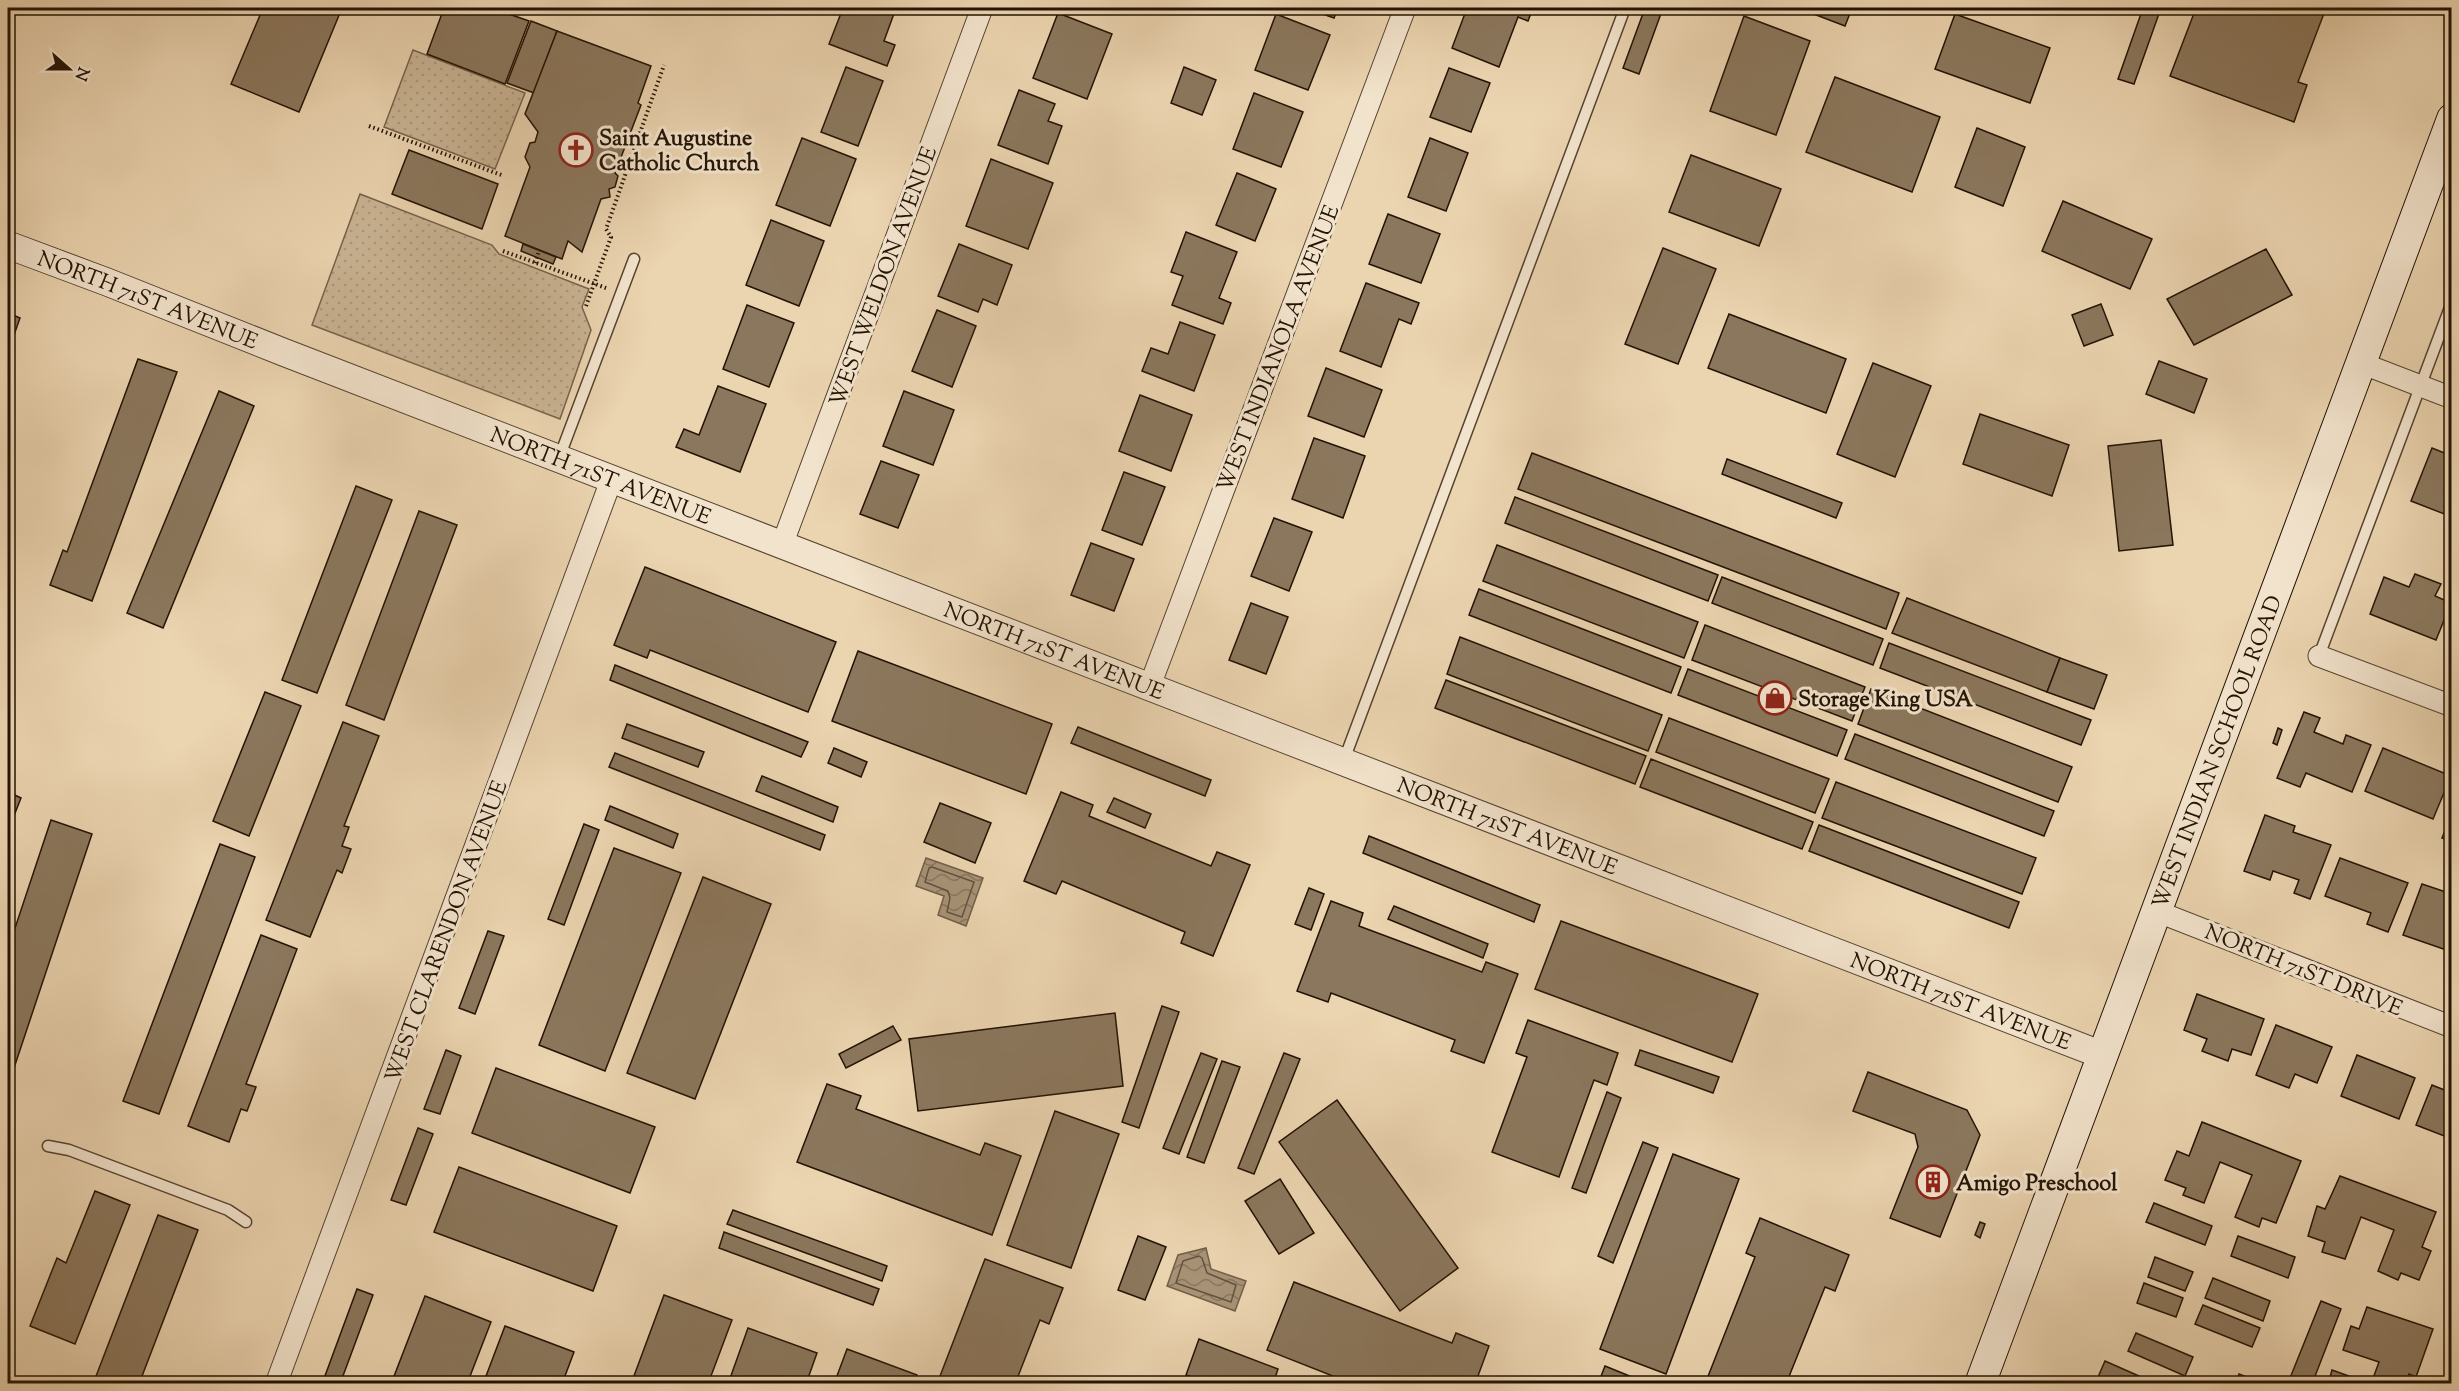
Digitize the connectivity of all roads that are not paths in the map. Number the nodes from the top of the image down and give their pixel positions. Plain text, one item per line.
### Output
1 (982, 8) edge
2 (1405, 8) edge
3 (1625, 8) edge
4 (2451, 119) edge
5 (8, 245) edge
6 (633, 259) dead end
7 (2451, 302) edge
8 (2361, 363) junction
9 (2420, 386) junction
10 (2451, 398) edge
11 (559, 458) junction
12 (612, 478) junction
13 (782, 545) junction
14 (2319, 656) joint
15 (1149, 688) junction
16 (2451, 706) edge
17 (1344, 761) junction
18 (2156, 911) junction
19 (2451, 1027) edge
20 (2102, 1055) junction
21 (48, 1146) dead end
22 (246, 1222) dead end
23 (276, 1383) edge
24 (1980, 1383) edge

1 - 13 street, WEST WELDON AVENUE
2 - 15 street, WEST INDIANOLA AVENUE
3 - 17 lane
4 - 8 main road, WEST INDIAN SCHOOL ROAD
5 - 11 street, NORTH 71ST AVENUE
6 - 11 lane
7 - 9 lane
8 - 9 street
8 - 18 main road, WEST INDIAN SCHOOL ROAD
9 - 10 street
9 - 14 lane
11 - 12 street, NORTH 71ST AVENUE
12 - 13 street, NORTH 71ST AVENUE
12 - 23 street, WEST CLARENDON AVENUE
13 - 15 street, NORTH 71ST AVENUE
14 - 16 street
15 - 17 street, NORTH 71ST AVENUE
17 - 20 street, NORTH 71ST AVENUE
18 - 19 street, NORTH 71ST DRIVE
18 - 20 main road, WEST INDIAN SCHOOL ROAD
20 - 24 main road, WEST INDIAN SCHOOL ROAD
21 - 22 lane

